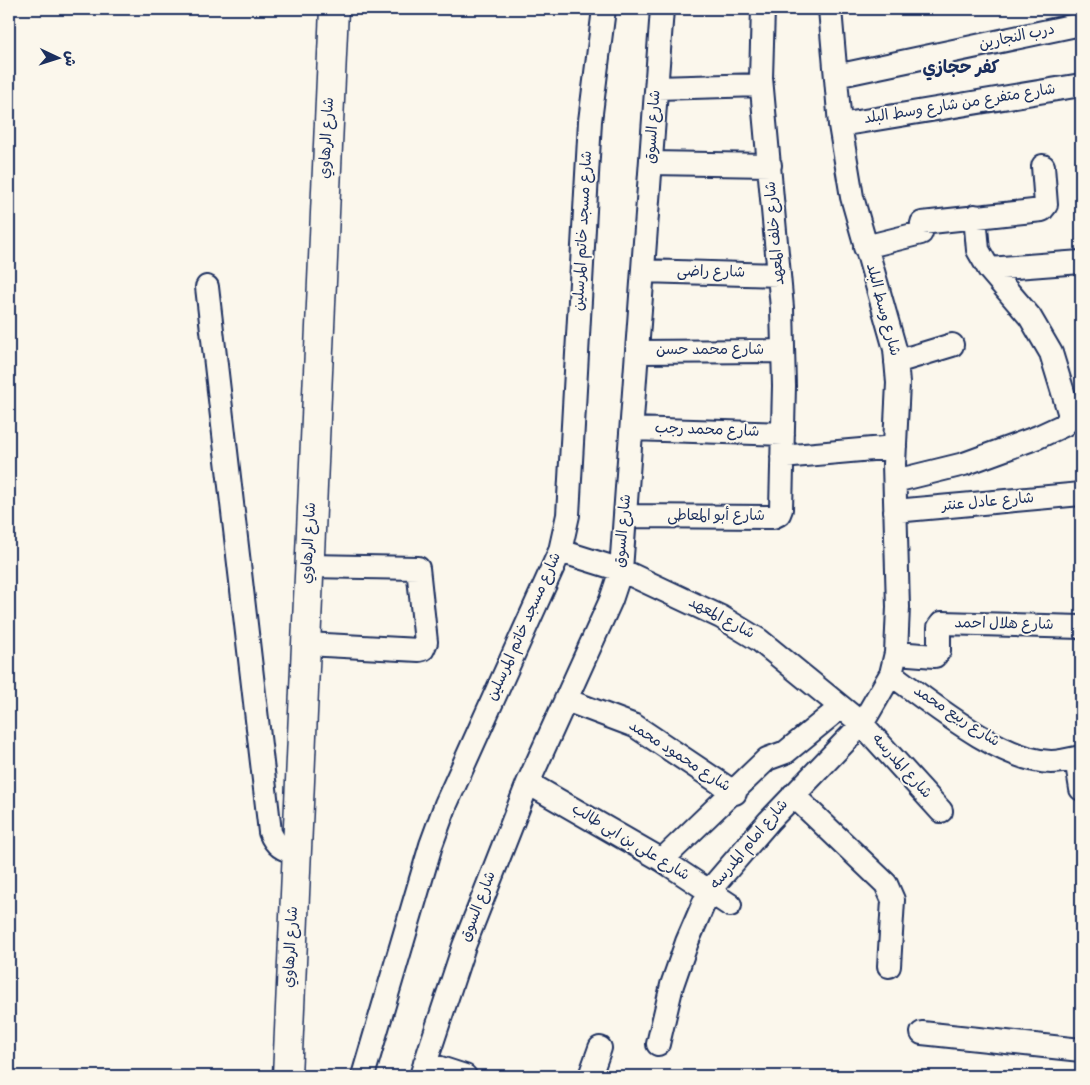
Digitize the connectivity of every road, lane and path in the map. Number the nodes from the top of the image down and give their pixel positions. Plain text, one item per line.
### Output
1 (334, 9) edge
2 (604, 9) edge
3 (662, 9) edge
4 (762, 9) edge
5 (830, 9) edge
6 (1081, 24) edge
7 (836, 76) junction
8 (761, 85) junction
9 (1081, 85) edge
10 (657, 88) junction
11 (840, 125) junction
12 (651, 163) junction
13 (770, 165) junction
14 (1043, 166) dead end
15 (975, 216) junction
16 (865, 247) junction
17 (1081, 262) edge
18 (989, 269) junction
19 (643, 271) junction
20 (779, 275) junction
21 (207, 287) dead end
22 (952, 345) dead end
23 (783, 351) junction
24 (637, 352) junction
25 (896, 362) junction
26 (632, 429) junction
27 (782, 434) junction
28 (895, 447) junction
29 (782, 457) junction
30 (895, 481) junction
31 (1081, 494) edge
32 (895, 511) junction
33 (625, 516) junction
34 (560, 551) junction
35 (309, 566) junction
36 (621, 570) junction
37 (1081, 627) edge
38 (306, 644) junction
39 (893, 664) junction
40 (566, 700) junction
41 (841, 707) junction
42 (862, 724) junction
43 (1079, 758) edge
44 (528, 783) junction
45 (1081, 789) edge
46 (735, 793) junction
47 (793, 795) junction
48 (941, 811) dead end
49 (296, 852) junction
50 (662, 860) junction
51 (709, 891) junction
52 (730, 906) dead end
53 (889, 966) dead end
54 (922, 1033) dead end
55 (658, 1044) dead end
56 (600, 1048) dead end
57 (1081, 1050) edge
58 (423, 1069) edge
59 (286, 1076) edge
60 (363, 1076) edge
61 (465, 1076) edge
62 (590, 1076) edge

1 - 35 street, شارع الرهاوي
2 - 34 street, شارع مسجد خاتم المرسلين
3 - 10 street, شارع السوق
4 - 8 street, شارع خلف المعهد
5 - 7 street, شارع وسط البلد
6 - 7 street, درب النجارين
7 - 11 street, شارع وسط البلد
8 - 10 street
8 - 13 street, شارع خلف المعهد
9 - 11 street, شارع متفرع من شارع وسط البلد
10 - 12 street, شارع السوق
11 - 16 street, شارع وسط البلد
12 - 13 street
12 - 19 street, شارع السوق
13 - 20 street, شارع خلف المعهد
14 - 15 street
15 - 16 street
15 - 18 street
16 - 25 street, شارع وسط البلد
17 - 18 street
18 - 30 street
19 - 20 street, شارع راضى
19 - 24 street, شارع السوق
20 - 23 street, شارع خلف المعهد
21 - 49 street
22 - 25 street
23 - 24 street, شارع محمد حسن
23 - 27 street, شارع خلف المعهد
24 - 26 street, شارع السوق
25 - 28 street, شارع وسط البلد
26 - 27 street, شارع محمد رجب
26 - 33 street, شارع السوق
27 - 29 street, شارع خلف المعهد
28 - 29 street
28 - 30 street, شارع وسط البلد
29 - 33 street, شارع أبو المعاطى
30 - 32 street, شارع وسط البلد
31 - 32 street, شارع عادل عنتر
32 - 39 street, شارع وسط البلد
33 - 36 street, شارع السوق
34 - 36 street, شارع المعهد
34 - 60 street, شارع مسجد خاتم المرسلين
35 - 38 street, شارع الرهاوي
35 - 38 street
36 - 40 street, شارع السوق
36 - 41 street, شارع المعهد
37 - 39 street, شارع هلال احمد
38 - 49 street, شارع الرهاوي
39 - 42 street, شارع امام المدرسه
39 - 43 street, شارع ربيع محمد
40 - 44 street, شارع السوق
40 - 46 street, شارع محمود محمد
41 - 42 street, شارع المعهد
41 - 46 street
42 - 47 street, شارع امام المدرسه
42 - 48 street, شارع المدرسه
43 - 45 street
44 - 50 street, شارع على بن ابى طالب
44 - 58 street, شارع السوق
46 - 50 street
47 - 51 street, شارع امام المدرسه
47 - 53 street
49 - 59 street, شارع الرهاوي
50 - 51 street, شارع على بن ابى طالب
51 - 52 street, شارع على بن ابى طالب
51 - 55 street, شارع امام المدرسه
54 - 57 street
56 - 62 street
58 - 61 street

